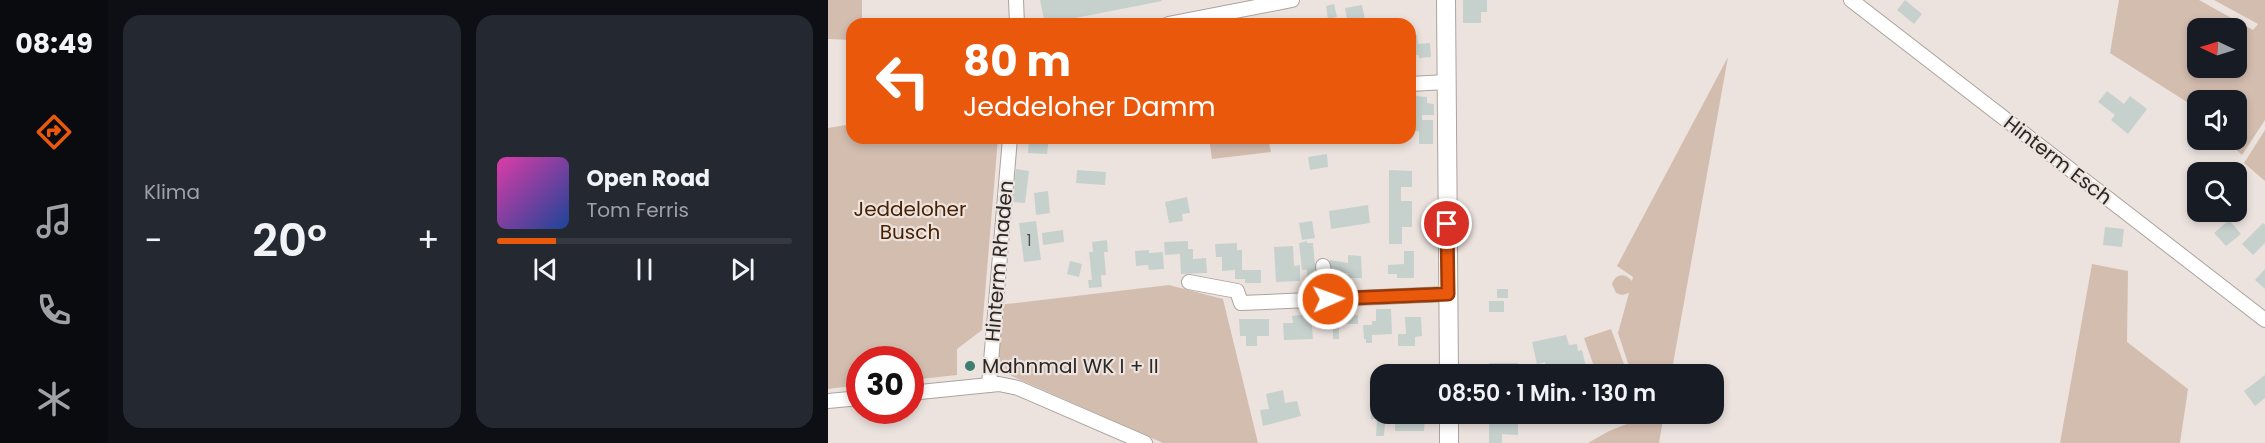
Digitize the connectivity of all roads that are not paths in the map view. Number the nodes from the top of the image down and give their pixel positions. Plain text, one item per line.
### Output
1 (1016, 0) edge
2 (1292, 0) edge
3 (1446, 0) edge
4 (1851, 0) edge
5 (1239, 5) edge
6 (1017, 18) edge
7 (1190, 18) edge
8 (1447, 82) junction
9 (1416, 84) edge
10 (1009, 144) edge
11 (1323, 266) dead end
12 (1189, 282) dead end
13 (1448, 294) junction
14 (1328, 299) junction
15 (2265, 320) edge
16 (1449, 364) edge
17 (989, 385) junction
18 (924, 392) edge
19 (846, 399) edge
20 (828, 401) edge
21 (1449, 424) edge
22 (1145, 443) edge
23 (1449, 443) edge

1 - 6 street
2 - 5 street
3 - 8 main road
4 - 15 street, Hinterm Esch
5 - 7 street
8 - 9 street
8 - 13 main road
10 - 17 street, Hinterm Rhaden
11 - 14 street
12 - 14 street
13 - 14 street
13 - 16 main road
17 - 18 street
17 - 22 street
19 - 20 street
21 - 23 main road

